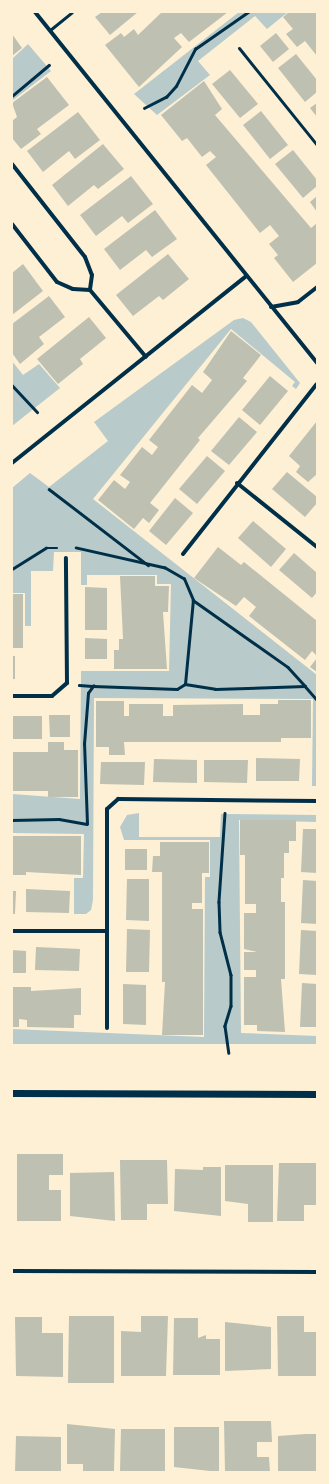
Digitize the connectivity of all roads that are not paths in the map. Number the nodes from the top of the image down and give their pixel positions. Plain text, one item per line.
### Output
1 (35, 12) edge
2 (72, 12) edge
3 (50, 30) junction
4 (238, 48) dead end
5 (317, 145) edge
6 (12, 164) edge
7 (12, 224) edge
8 (246, 276) junction
9 (317, 287) edge
10 (90, 290) junction
11 (271, 307) junction
12 (146, 357) junction
13 (317, 363) edge
14 (317, 384) edge
15 (12, 463) edge
16 (237, 483) junction
17 (317, 547) edge
18 (183, 554) dead end
19 (66, 558) dead end
20 (12, 696) edge
21 (317, 801) edge
22 (12, 931) edge
23 (106, 931) junction
24 (107, 1028) dead end
25 (12, 1093) edge
26 (317, 1094) edge
27 (12, 1271) edge
28 (317, 1272) edge

1 - 3 street
2 - 3 lane
3 - 8 street
4 - 5 lane
6 - 10 street
7 - 10 street
8 - 11 street
8 - 12 street
9 - 11 street
10 - 12 street
11 - 13 street
12 - 15 street
14 - 16 street
16 - 17 street
16 - 18 street
19 - 20 street
21 - 23 street
22 - 23 street
23 - 24 street
25 - 26 street
27 - 28 street

